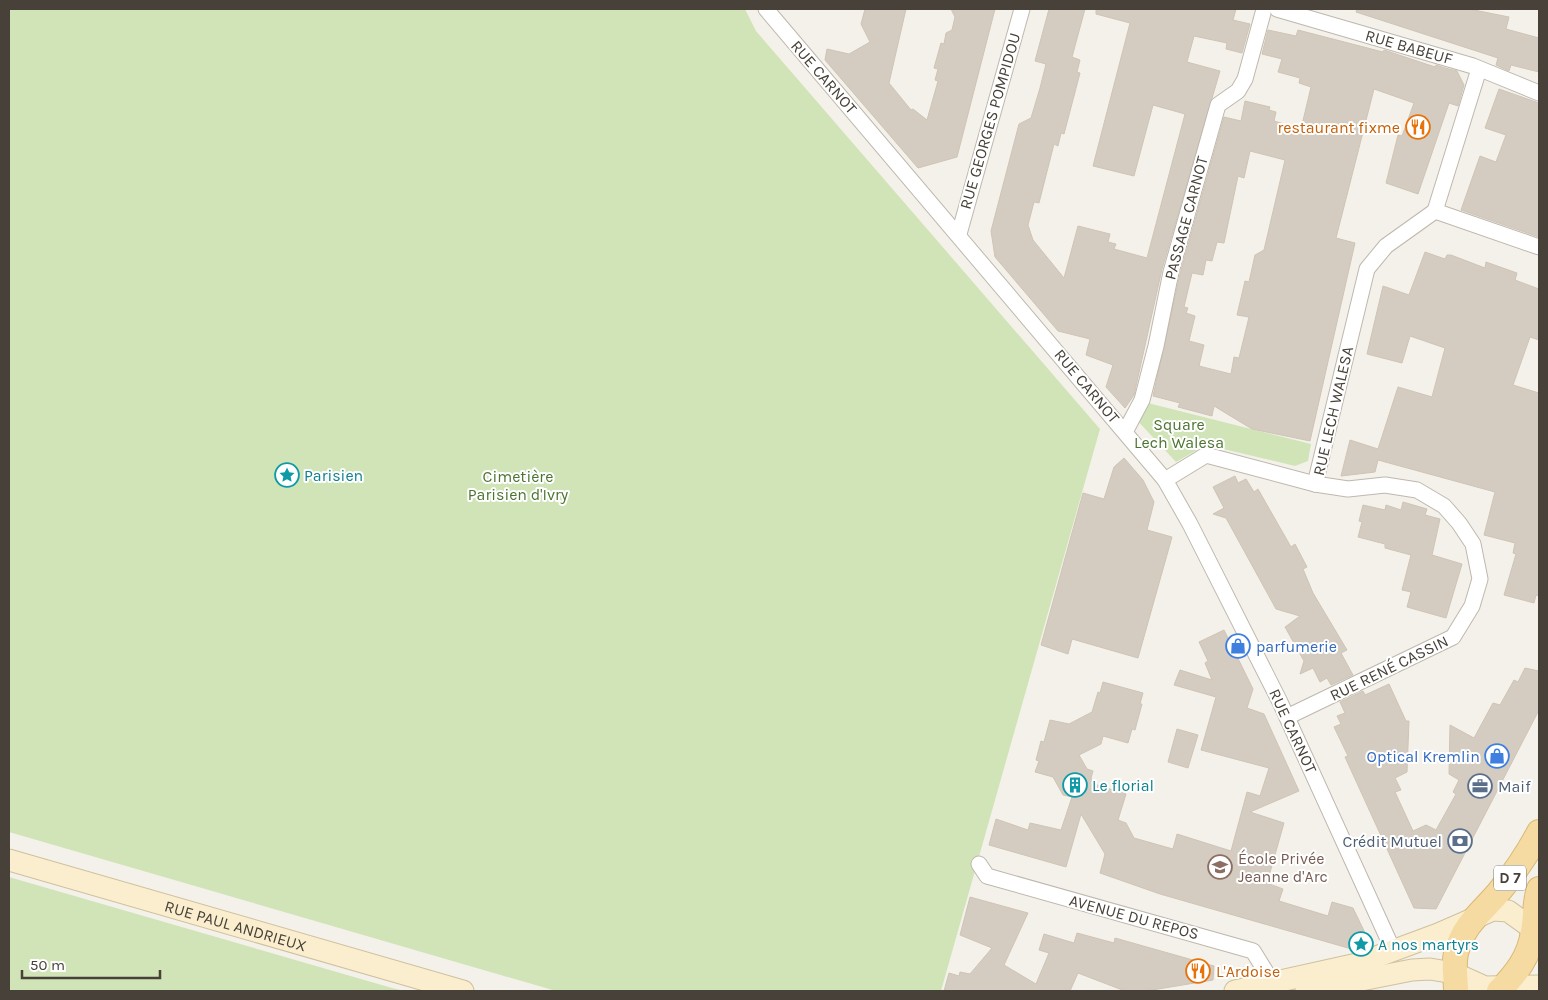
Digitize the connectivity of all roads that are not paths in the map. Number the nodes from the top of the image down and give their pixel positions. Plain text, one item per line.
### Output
1 (766, 9) edge
2 (1022, 9) edge
3 (1270, 11) edge
4 (1478, 69) junction
5 (1539, 93) edge
6 (1435, 211) junction
7 (959, 234) junction
8 (1539, 247) edge
9 (1125, 432) junction
10 (1165, 480) junction
11 (1316, 484) junction
12 (1287, 717) junction
13 (1539, 832) edge
14 (9, 860) edge
15 (978, 864) dead end
16 (1539, 889) edge
17 (1472, 918) junction
18 (1537, 931) edge
19 (1393, 950) junction
20 (1455, 982) edge
21 (1539, 986) edge
22 (1267, 988) edge
23 (1501, 989) edge
24 (463, 991) edge
25 (1235, 991) edge
26 (1306, 991) edge

1 - 7 street, RUE CARNOT
2 - 7 street, RUE GEORGES POMPIDOU
3 - 4 street, RUE BABEUF
3 - 9 street, PASSAGE CARNOT
4 - 5 street, RUE BABEUF
4 - 6 street
6 - 8 street
6 - 11 street, RUE LECH WALESA
7 - 9 street, RUE CARNOT
9 - 10 street, RUE CARNOT
10 - 11 street, RUE LECH WALESA
10 - 12 street, RUE CARNOT
11 - 12 street, RUE RENÉ CASSIN
12 - 19 street, RUE CARNOT
13 - 17 main road, D 7
14 - 24 main road, RUE PAUL ANDRIEUX
15 - 22 street, AVENUE DU REPOS
16 - 18 main road, D 7
17 - 18 main road
17 - 19 main road
17 - 20 main road, D 7
18 - 23 main road, D 7
19 - 22 main road
20 - 23 main road
20 - 26 main road
21 - 23 main road
22 - 25 main road

